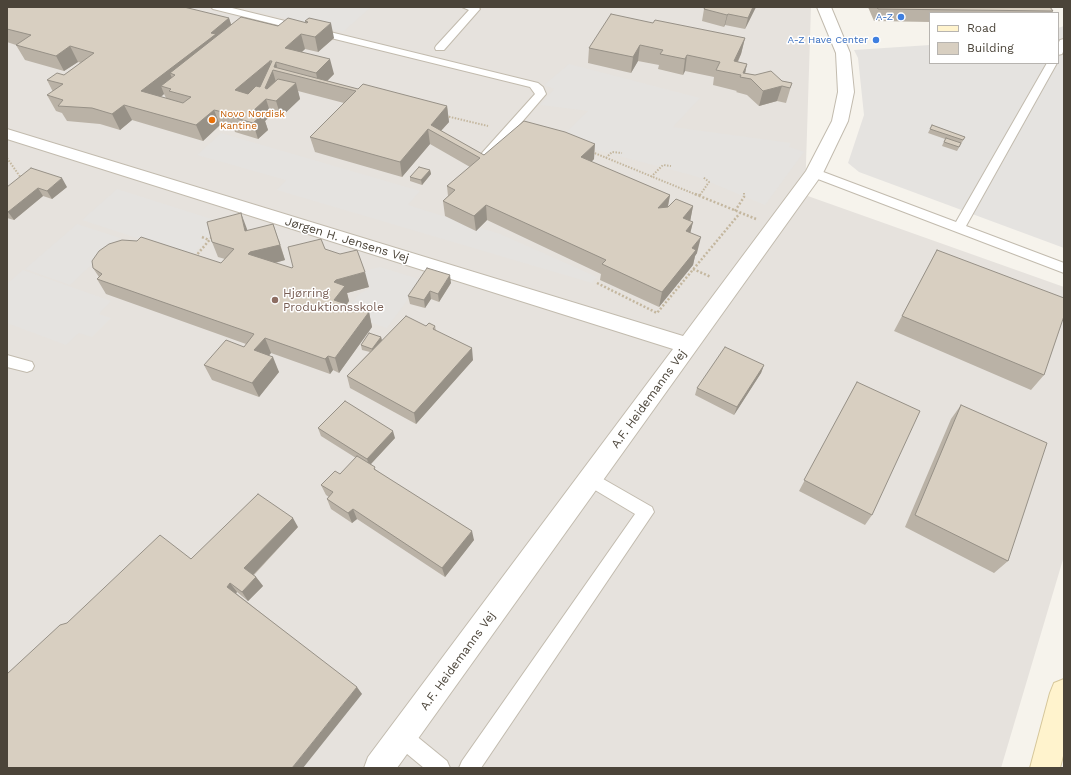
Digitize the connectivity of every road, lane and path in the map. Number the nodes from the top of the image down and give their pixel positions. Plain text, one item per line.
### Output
1 (216, 7) edge
2 (468, 7) edge
3 (824, 7) edge
4 (440, 48) dead end
5 (1051, 64) edge
6 (440, 114) edge
7 (508, 131) junction
8 (7, 134) edge
9 (592, 152) edge
10 (622, 153) dead end
11 (486, 156) edge
12 (7, 158) edge
13 (606, 158) junction
14 (671, 166) dead end
15 (814, 173) junction
16 (651, 177) junction
17 (703, 177) dead end
18 (22, 180) edge
19 (744, 193) dead end
20 (699, 196) junction
21 (242, 207) junction
22 (735, 210) junction
23 (740, 213) junction
24 (775, 227) junction
25 (959, 228) junction
26 (202, 237) dead end
27 (210, 240) junction
28 (201, 258) edge
29 (1064, 268) edge
30 (597, 283) dead end
31 (688, 346) junction
32 (7, 361) edge
33 (27, 366) dead end
34 (591, 479) junction
35 (1064, 693) edge
36 (402, 737) junction
37 (379, 768) edge
38 (440, 768) edge
39 (469, 768) edge
40 (1044, 768) edge

1 - 7 lane
2 - 4 lane
3 - 15 street, A.F. Heidemanns Vej
5 - 25 lane
6 - 7 path
7 - 11 lane
8 - 21 street, Jørgen H. Jensens Vej
9 - 13 path
10 - 13 path
12 - 18 path
13 - 16 path
14 - 16 path
15 - 24 street, A.F. Heidemanns Vej
15 - 25 lane
16 - 20 path
17 - 20 path
19 - 22 path
20 - 22 path
21 - 27 path
21 - 31 street, Jørgen H. Jensens Vej
22 - 23 path
23 - 24 path
23 - 30 path
24 - 31 street, A.F. Heidemanns Vej
25 - 29 lane
26 - 27 path
27 - 28 path
31 - 34 street, A.F. Heidemanns Vej
32 - 33 lane
34 - 36 street, A.F. Heidemanns Vej
34 - 39 lane
35 - 40 main road
36 - 37 street, A.F. Heidemanns Vej
36 - 38 lane

